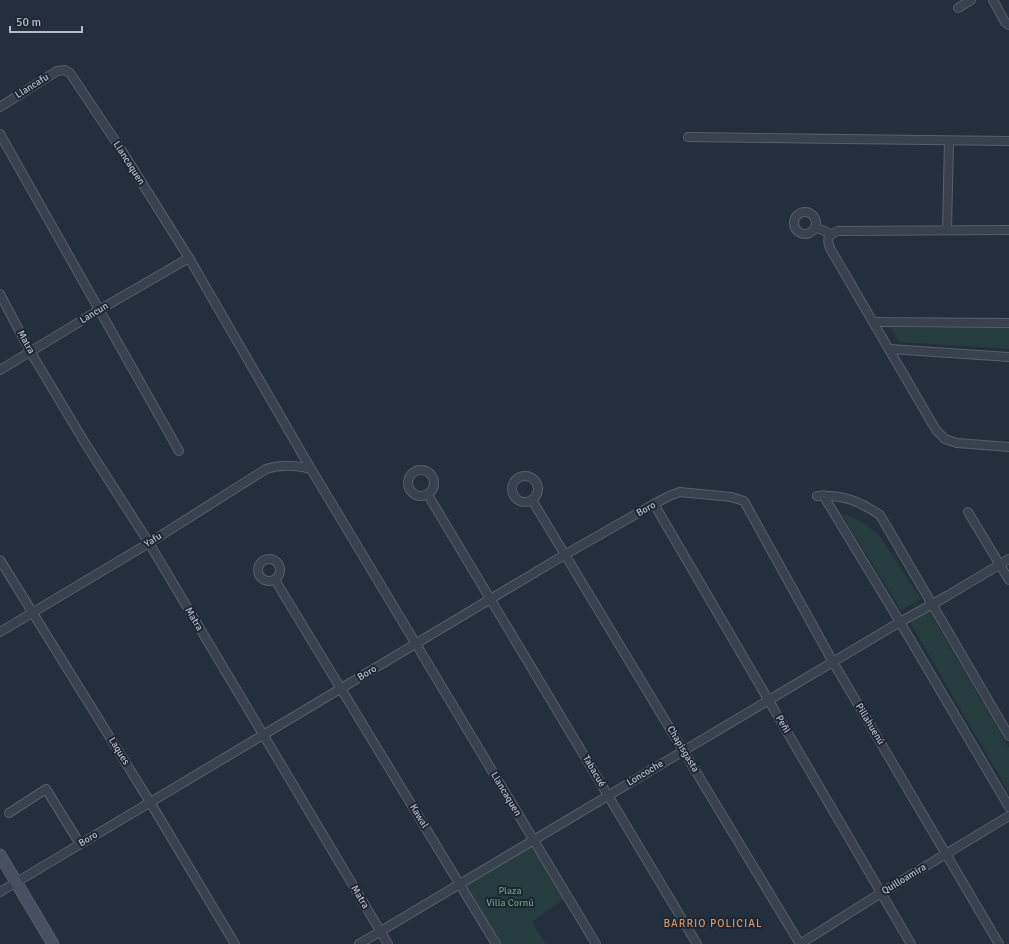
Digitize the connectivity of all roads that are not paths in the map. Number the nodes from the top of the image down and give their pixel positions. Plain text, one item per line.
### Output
1 (971, 0) edge
2 (994, 0) edge
3 (958, 8) dead end
4 (1009, 25) edge
5 (65, 70) joint
6 (0, 106) edge
7 (0, 134) edge
8 (688, 137) dead end
9 (949, 141) junction
10 (1009, 142) edge
11 (815, 227) dead end
12 (947, 230) junction
13 (1009, 230) edge
14 (831, 234) junction
15 (189, 258) junction
16 (0, 294) edge
17 (99, 310) junction
18 (874, 322) junction
19 (1009, 322) edge
20 (890, 349) junction
21 (30, 351) junction
22 (1009, 357) edge
23 (0, 370) edge
24 (1009, 447) edge
25 (179, 451) dead end
26 (311, 469) junction
27 (428, 495) dead end
28 (532, 500) dead end
29 (744, 501) joint
30 (654, 504) junction
31 (968, 512) dead end
32 (149, 543) junction
33 (566, 554) junction
34 (1009, 559) edge
35 (0, 560) edge
36 (1000, 564) junction
37 (274, 580) dead end
38 (1009, 580) edge
39 (491, 599) junction
40 (932, 604) junction
41 (33, 612) junction
42 (900, 622) junction
43 (0, 632) edge
44 (416, 643) junction
45 (833, 662) junction
46 (342, 688) junction
47 (769, 700) junction
48 (263, 736) junction
49 (1009, 736) edge
50 (684, 751) junction
51 (609, 795) junction
52 (150, 802) junction
53 (1009, 807) edge
54 (9, 813) dead end
55 (1009, 816) edge
56 (534, 840) junction
57 (80, 844) junction
58 (946, 853) junction
59 (0, 855) edge
60 (16, 882) junction
61 (461, 884) junction
62 (0, 892) edge
63 (881, 893) junction
64 (380, 931) junction
65 (53, 944) edge
66 (235, 944) edge
67 (359, 944) edge
68 (388, 944) edge
69 (496, 944) edge
70 (596, 944) edge
71 (697, 944) edge
72 (800, 944) edge
73 (911, 944) edge
74 (999, 944) edge

1 - 3 street
2 - 4 street
5 - 6 street, Llancafu
5 - 15 street, Llancaquen
7 - 17 street
8 - 9 street
9 - 10 street
9 - 12 street
11 - 14 street
12 - 13 street
12 - 14 street
14 - 18 street
15 - 17 street, Lancun
15 - 26 street, Llancaquen
16 - 21 street, Matra
17 - 21 street, Lancun
17 - 25 street
18 - 19 street
18 - 20 street
20 - 22 street
20 - 24 street
21 - 23 street, Lancun
21 - 32 street, Matra
26 - 32 street, Yafu
26 - 44 street, Llancaquen
27 - 39 street, Tabacué
28 - 33 street, Chapisgasta
29 - 30 street, Boro
29 - 45 street, Pillahuenú
30 - 33 street, Boro
30 - 47 street, Peñi
31 - 36 street
32 - 41 street, Yafu
32 - 48 street, Matra
33 - 39 street, Boro
33 - 50 street, Chapisgasta
34 - 36 street, Loncoche
35 - 41 street, Laques
36 - 38 street
36 - 40 street, Loncoche
37 - 46 street, Kawal
39 - 44 street, Boro
39 - 51 street, Tabacué
40 - 42 street, Loncoche
40 - 42 street
40 - 49 street
41 - 43 street, Yafu
41 - 52 street, Laques
42 - 45 street, Loncoche
42 - 53 street
44 - 46 street, Boro
44 - 56 street, Llancaquen
45 - 47 street, Loncoche
45 - 58 street, Pillahuenú
46 - 48 street, Boro
46 - 61 street, Kawal
47 - 50 street, Loncoche
47 - 63 street, Peñi
48 - 52 street, Boro
48 - 64 street, Matra
50 - 51 street, Loncoche
50 - 72 street, Chapisgasta
51 - 56 street, Loncoche
51 - 71 street, Tabacué
52 - 57 street, Boro
52 - 66 street, Laques
54 - 57 street
55 - 58 street, Quilloamira
56 - 61 street, Loncoche
56 - 70 street, Llancaquen
57 - 60 street, Boro
58 - 63 street, Quilloamira
58 - 74 street, Pillahuenú
59 - 60 main road
60 - 62 street, Boro
60 - 65 main road
61 - 64 street, Loncoche
61 - 69 street, Kawal
63 - 72 street, Quilloamira
63 - 73 street, Peñi
64 - 67 street, Loncoche
64 - 68 street, Matra

